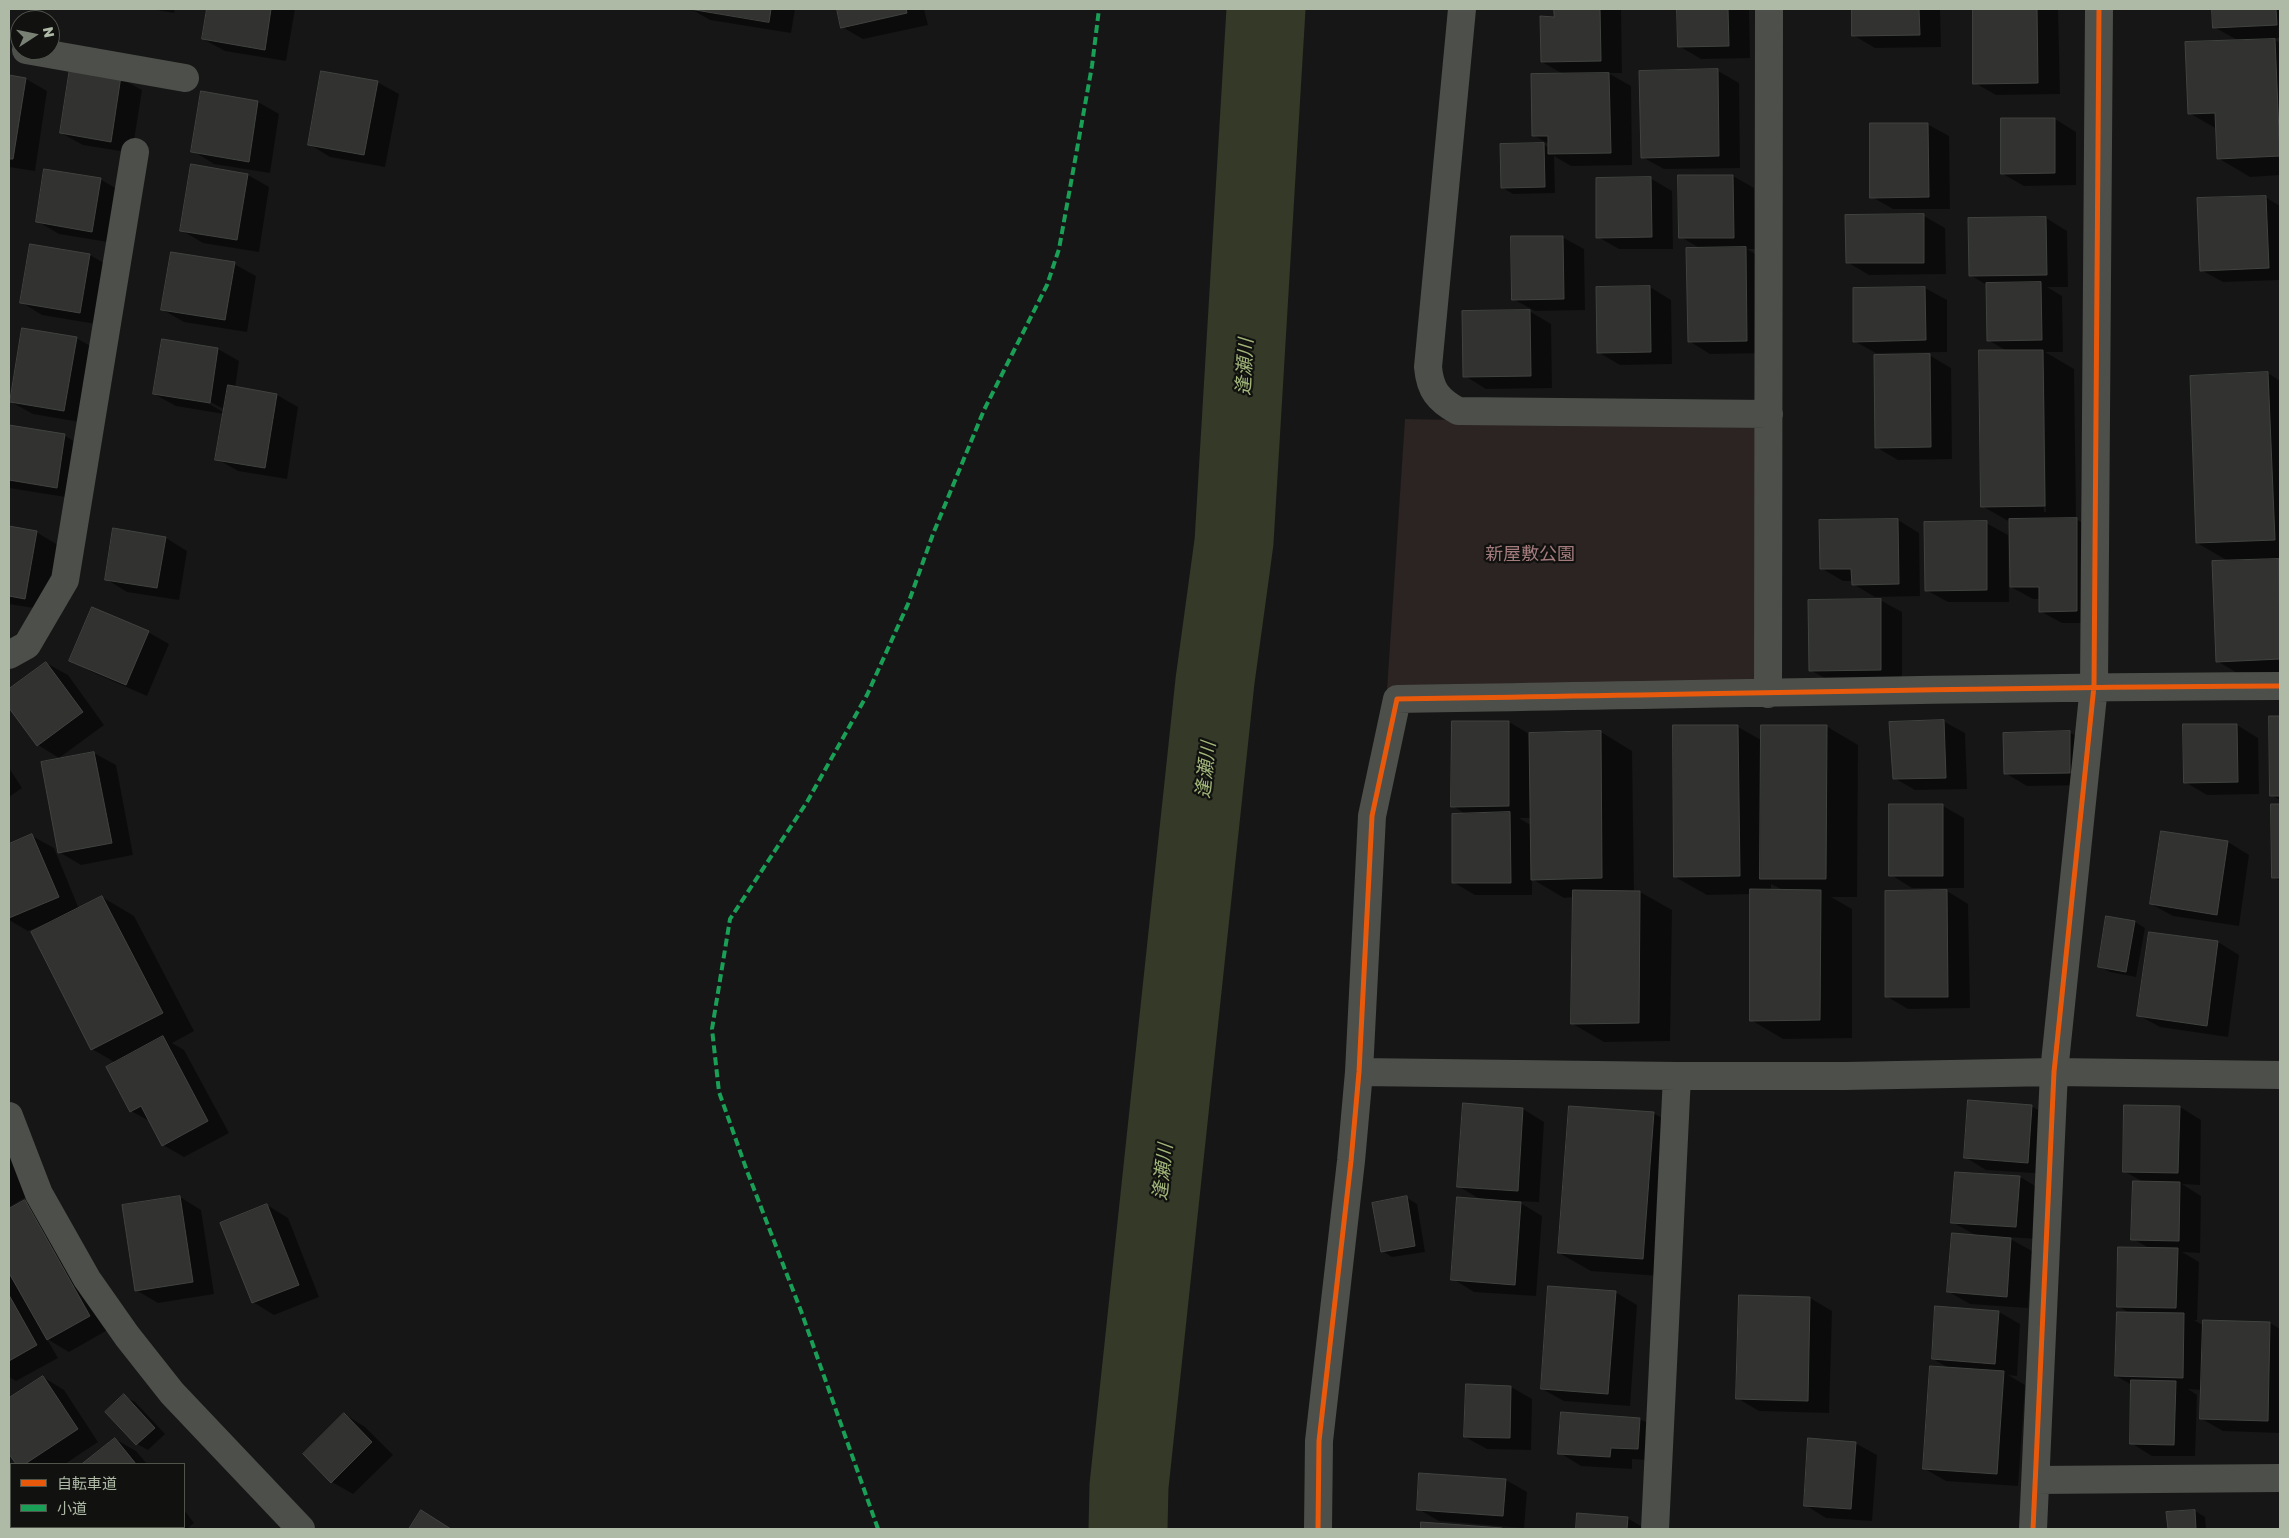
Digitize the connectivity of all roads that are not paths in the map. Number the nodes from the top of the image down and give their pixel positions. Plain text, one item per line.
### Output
1 (1462, 9) edge
2 (1769, 9) edge
3 (2099, 9) edge
4 (60, 56) edge
5 (185, 78) dead end
6 (135, 152) dead end
7 (1769, 414) junction
8 (9, 655) edge
9 (2094, 686) junction
10 (2280, 686) edge
11 (1768, 694) junction
12 (1359, 1072) junction
13 (2054, 1072) junction
14 (1677, 1076) junction
15 (2280, 1076) edge
16 (9, 1116) edge
17 (2280, 1478) edge
18 (2036, 1480) junction
19 (302, 1529) edge
20 (1318, 1529) edge
21 (1655, 1529) edge
22 (2034, 1529) edge

1 - 7 street
2 - 7 street
3 - 9 street
4 - 5 street
6 - 8 street
7 - 11 street
9 - 10 street
9 - 11 street
9 - 13 street
11 - 12 street
12 - 14 street
12 - 20 street
13 - 14 street
13 - 15 street
13 - 18 street
14 - 21 street
16 - 19 street
17 - 18 street
18 - 22 street

